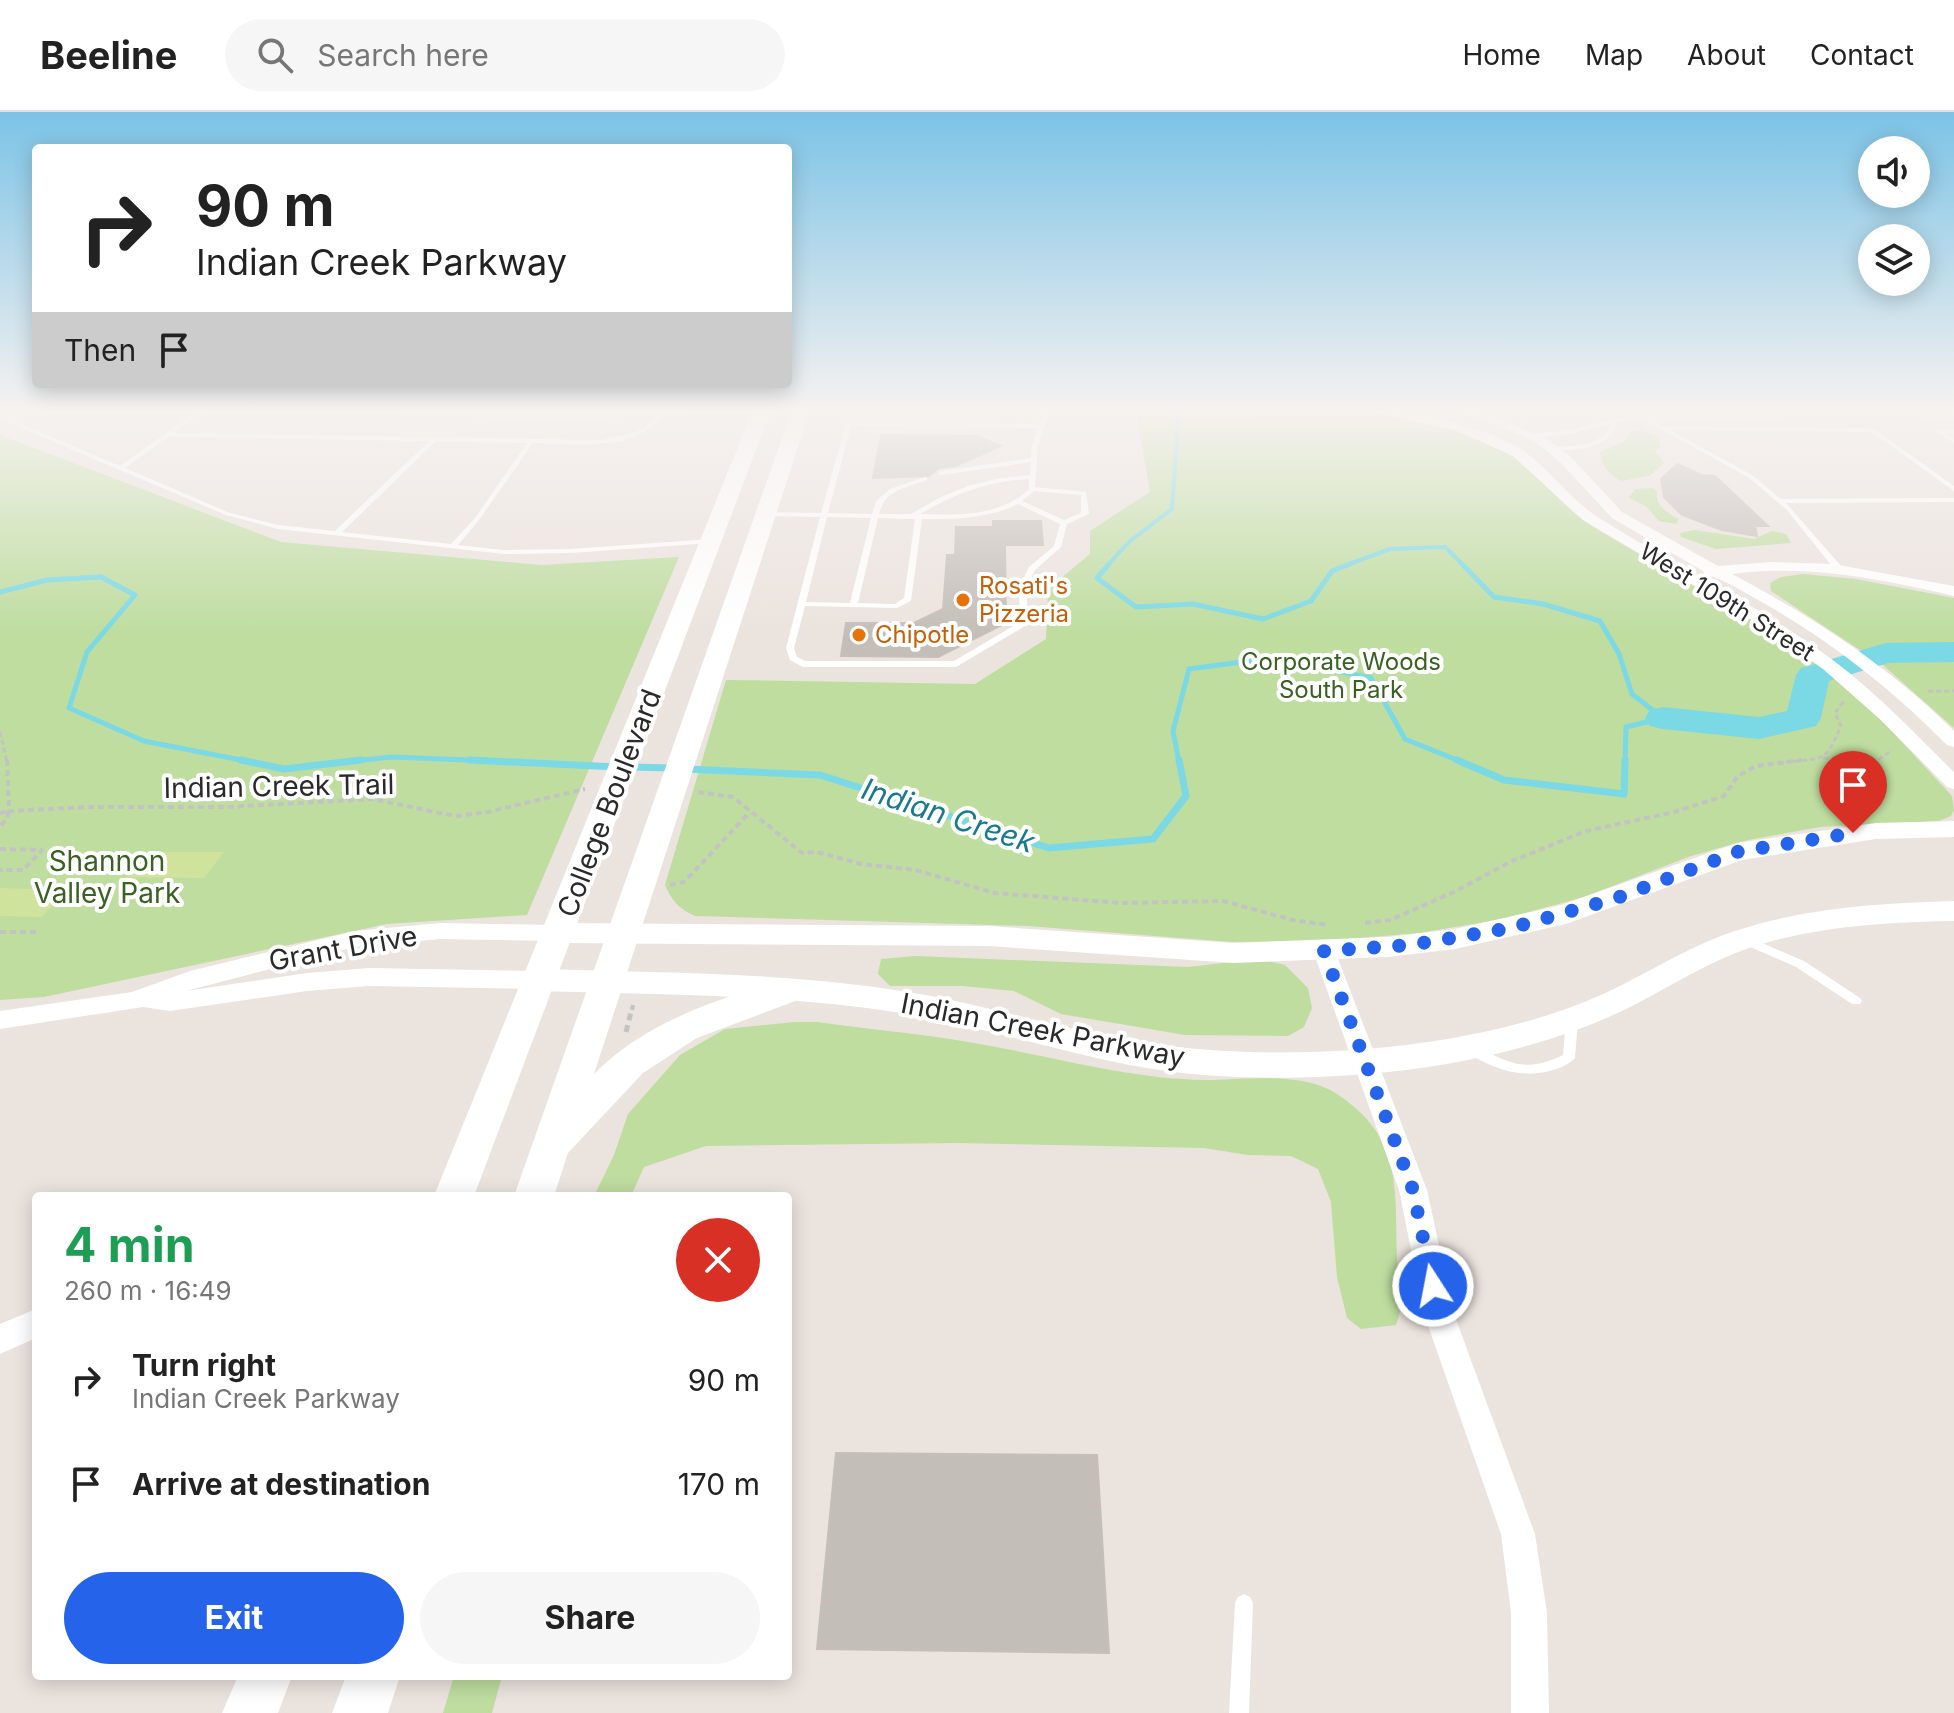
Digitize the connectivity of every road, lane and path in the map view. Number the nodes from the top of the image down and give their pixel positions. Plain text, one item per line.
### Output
1 (157, 485) edge
2 (387, 485) edge
3 (501, 485) edge
4 (733, 485) edge
5 (775, 485) edge
6 (833, 485) edge
7 (908, 485) edge
8 (975, 485) edge
9 (1033, 485) edge
10 (1554, 485) edge
11 (1586, 485) edge
12 (1760, 485) edge
13 (1032, 489) junction
14 (1954, 500) edge
15 (1780, 501) junction
16 (1018, 502) junction
17 (765, 514) junction
18 (825, 515) junction
19 (874, 516) junction
20 (916, 516) junction
21 (1064, 523) junction
22 (336, 534) junction
23 (712, 541) junction
24 (453, 546) junction
25 (1838, 568) junction
26 (1716, 571) junction
27 (1688, 575) junction
28 (1954, 591) edge
29 (802, 604) junction
30 (853, 605) junction
31 (1954, 691) edge
32 (1921, 692) dead end
33 (1845, 700) dead end
34 (0, 732) edge
35 (1889, 738) dead end
36 (1954, 741) edge
37 (1823, 758) junction
38 (1954, 783) edge
39 (600, 802) junction
40 (673, 803) junction
41 (9, 811) junction
42 (750, 812) junction
43 (0, 813) edge
44 (0, 826) edge
45 (1954, 829) edge
46 (0, 849) edge
47 (0, 870) edge
48 (670, 885) dead end
49 (1954, 911) edge
50 (1353, 925) dead end
51 (0, 932) edge
52 (39, 932) dead end
53 (557, 933) junction
54 (625, 934) junction
55 (1332, 939) junction
56 (1743, 939) junction
57 (539, 980) junction
58 (608, 983) junction
59 (786, 991) junction
60 (134, 1001) junction
61 (1856, 1001) dead end
62 (1572, 1018) junction
63 (0, 1020) edge
64 (1465, 1047) junction
65 (1366, 1062) junction
66 (549, 1152) junction
67 (456, 1192) edge
68 (535, 1192) edge
69 (32, 1325) edge
70 (0, 1339) edge
71 (1244, 1603) dead end
72 (263, 1680) edge
73 (372, 1680) edge
74 (250, 1713) edge
75 (360, 1713) edge
76 (1239, 1713) edge
77 (1530, 1713) edge

1 - 22 lane
2 - 22 lane
3 - 24 lane
4 - 23 main road, College Boulevard
5 - 17 main road, College Boulevard
6 - 18 lane
7 - 19 lane
8 - 20 lane
9 - 13 lane
10 - 27 street, West 109th Street
11 - 26 street, West 109th Street
12 - 15 lane
13 - 16 lane
13 - 21 lane
14 - 15 lane
15 - 25 lane
16 - 20 lane
16 - 21 lane
17 - 18 lane
17 - 40 main road, College Boulevard
18 - 19 lane
18 - 29 lane
19 - 20 lane
19 - 30 lane
20 - 30 lane
21 - 29 lane
22 - 24 lane
23 - 24 lane
23 - 39 main road, College Boulevard
25 - 26 street
25 - 28 street
26 - 27 street
26 - 36 street, West 109th Street
27 - 38 street, West 109th Street
29 - 30 lane
31 - 32 path
33 - 37 path
34 - 41 path
35 - 37 path
37 - 50 path
39 - 41 path, Indian Creek Trail
39 - 53 main road, College Boulevard
40 - 42 path
40 - 54 main road, College Boulevard
41 - 43 path, Indian Creek Trail
41 - 44 path
42 - 48 path
42 - 55 path
45 - 55 street
46 - 47 path
49 - 56 street, Indian Creek Parkway
51 - 52 path
53 - 54 street
53 - 57 main road, College Boulevard
53 - 60 street, Grant Drive
54 - 55 street
54 - 58 main road, College Boulevard
55 - 65 street
56 - 61 lane
56 - 62 street, Indian Creek Parkway
57 - 58 street, Indian Creek Parkway
57 - 60 street, Grant Drive
57 - 67 main road, College Boulevard
58 - 59 street, Indian Creek Parkway
58 - 66 main road, College Boulevard
59 - 65 street, Indian Creek Parkway
59 - 66 main road
60 - 63 street, Grant Drive
62 - 64 street, Indian Creek Parkway
62 - 64 lane
64 - 65 street, Indian Creek Parkway
65 - 77 street
66 - 68 main road, College Boulevard
69 - 70 street
71 - 76 lane
72 - 74 main road
73 - 75 main road

